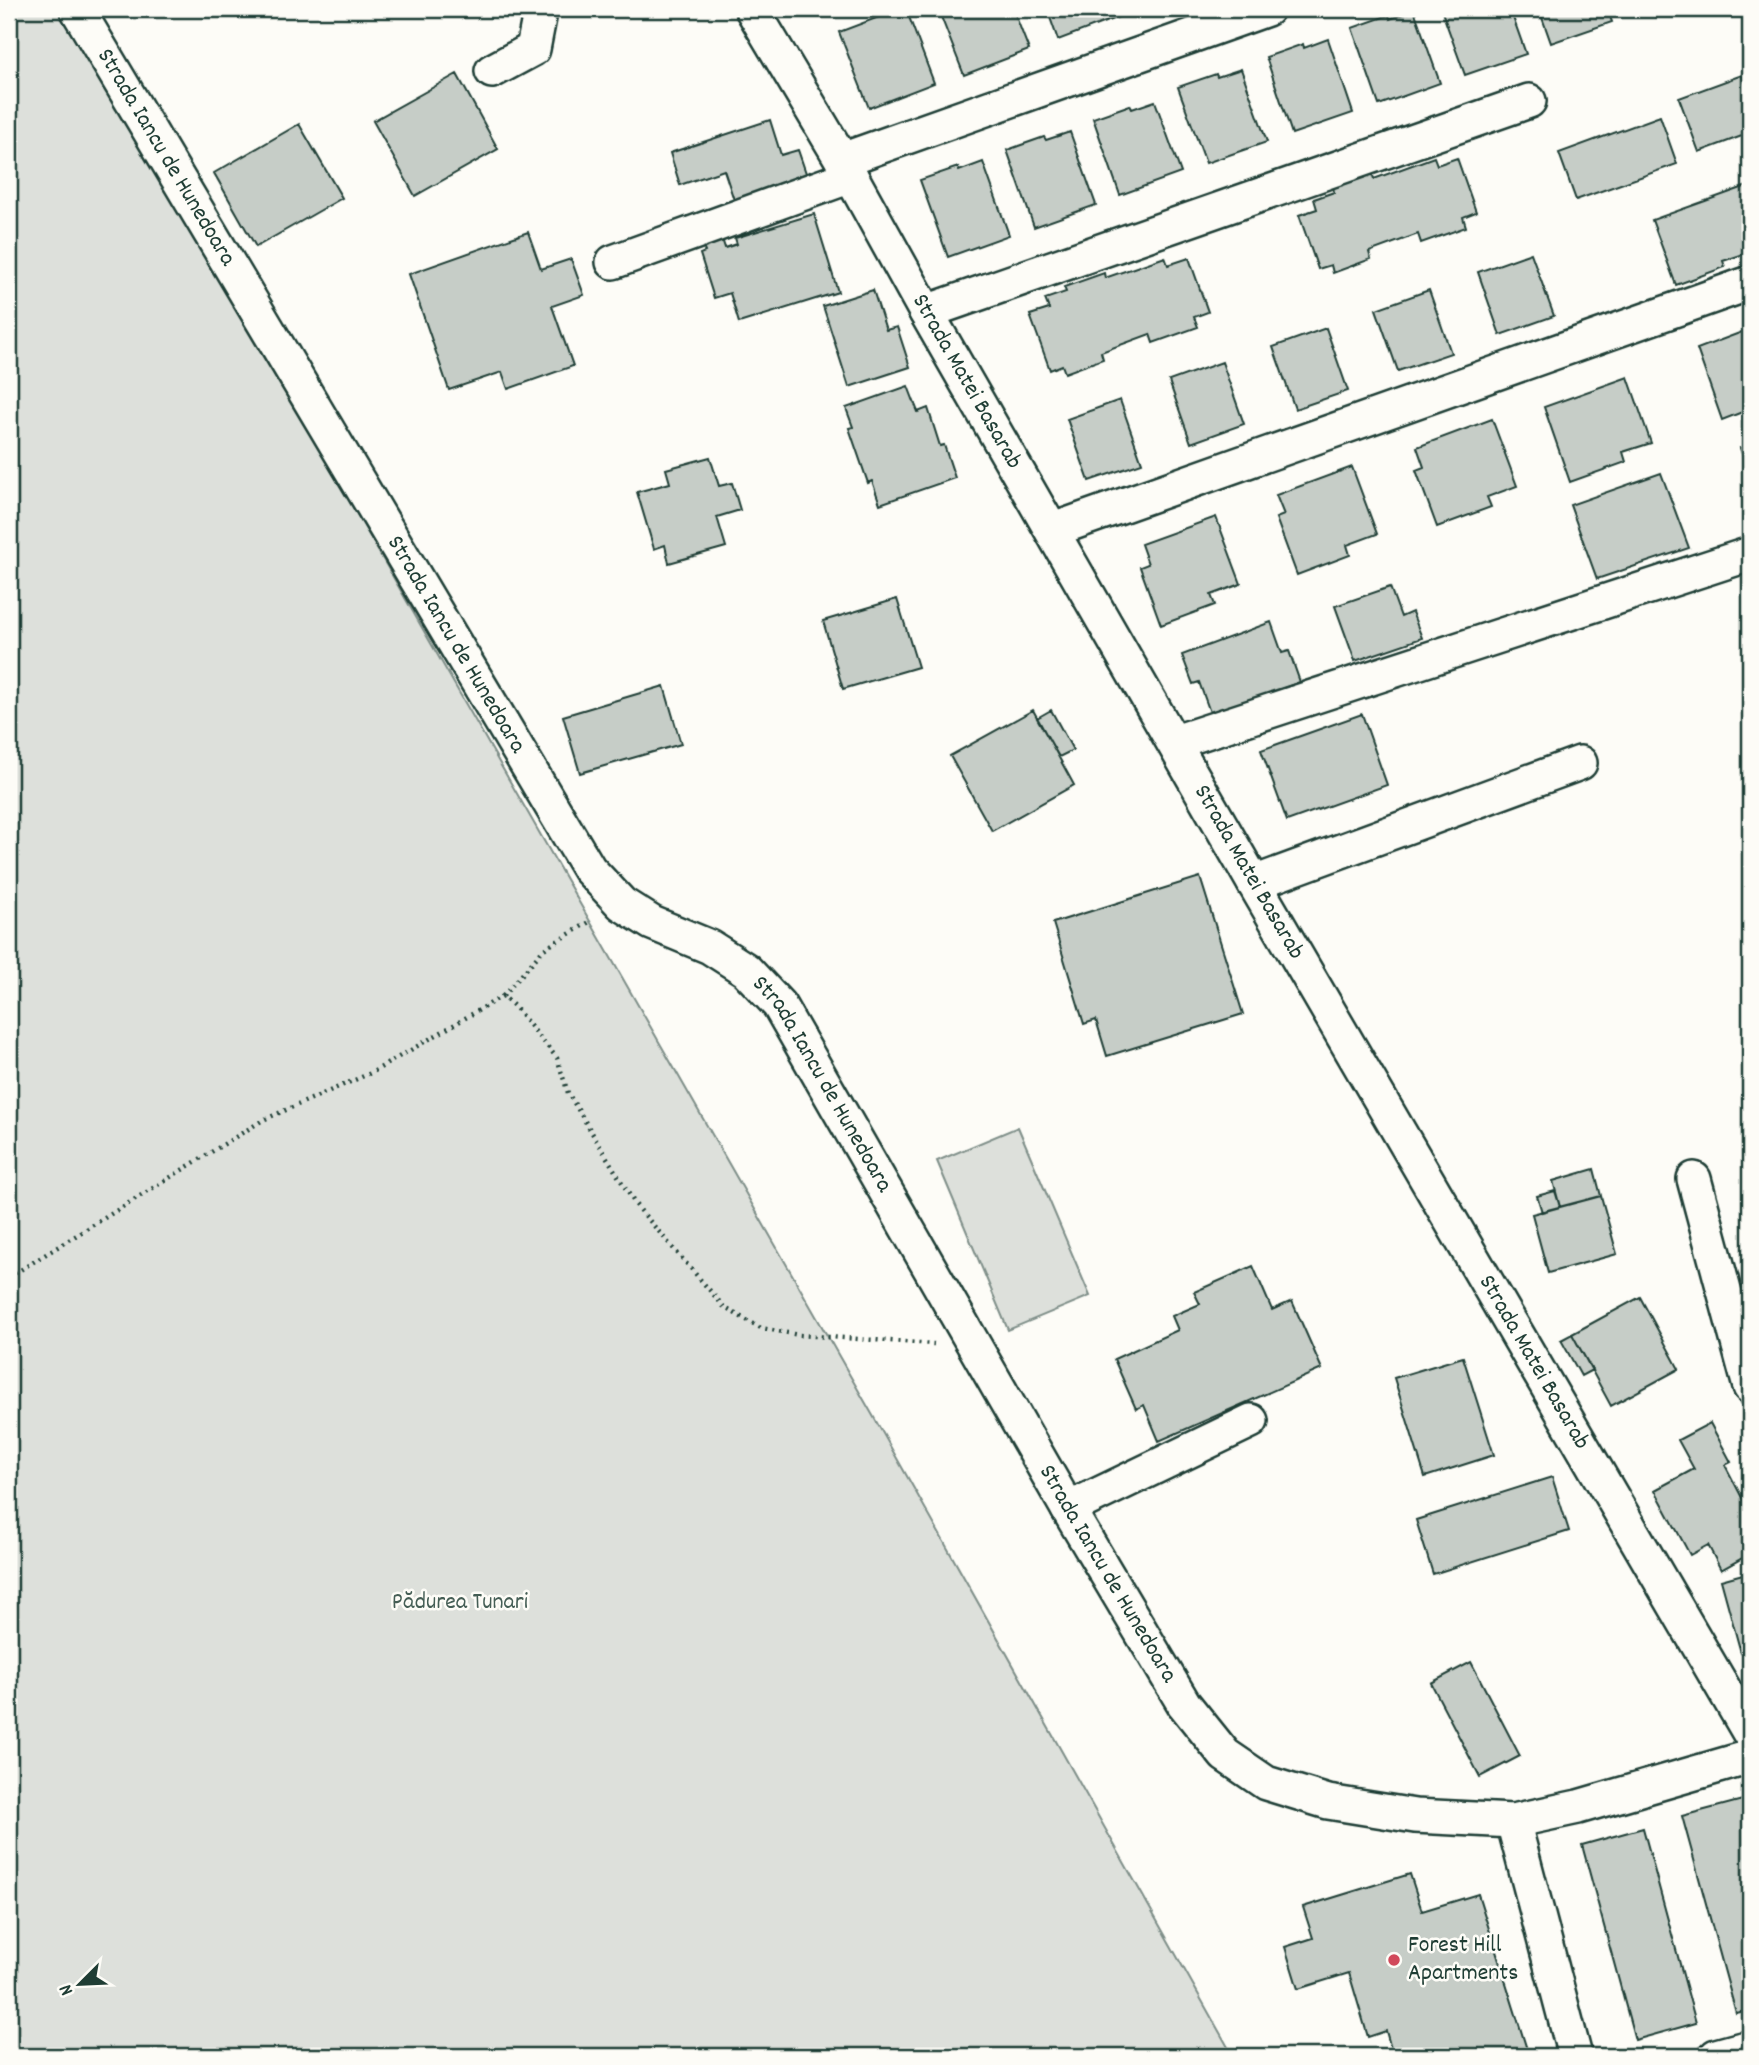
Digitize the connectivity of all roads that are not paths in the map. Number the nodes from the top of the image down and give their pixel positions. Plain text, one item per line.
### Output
1 (77, 9) edge
2 (534, 9) edge
3 (752, 9) edge
4 (1267, 9) edge
5 (492, 71) dead end
6 (1529, 101) dead end
7 (846, 168) junction
8 (613, 262) dead end
9 (1750, 283) edge
10 (926, 312) junction
11 (1053, 530) junction
12 (1750, 554) edge
13 (1175, 742) junction
14 (1580, 763) dead end
15 (1254, 883) junction
16 (1694, 1179) dead end
17 (1750, 1387) edge
18 (1251, 1421) dead end
19 (1068, 1509) junction
20 (1750, 1734) edge
21 (1750, 1757) edge
22 (1513, 1821) junction
23 (1575, 2056) edge

1 - 19 street, Strada Iancu de Hunedoara
2 - 5 street
3 - 7 street, Strada Matei Basarab
4 - 7 street
6 - 10 street
7 - 8 street
7 - 10 street, Strada Matei Basarab
9 - 11 street
10 - 11 street, Strada Matei Basarab
11 - 13 street, Strada Matei Basarab
12 - 13 street
13 - 15 street, Strada Matei Basarab
14 - 15 street
15 - 20 street, Strada Matei Basarab
16 - 17 street
18 - 19 street
19 - 22 street, Strada Iancu de Hunedoara
21 - 22 street, Strada Iancu de Hunedoara
22 - 23 street

